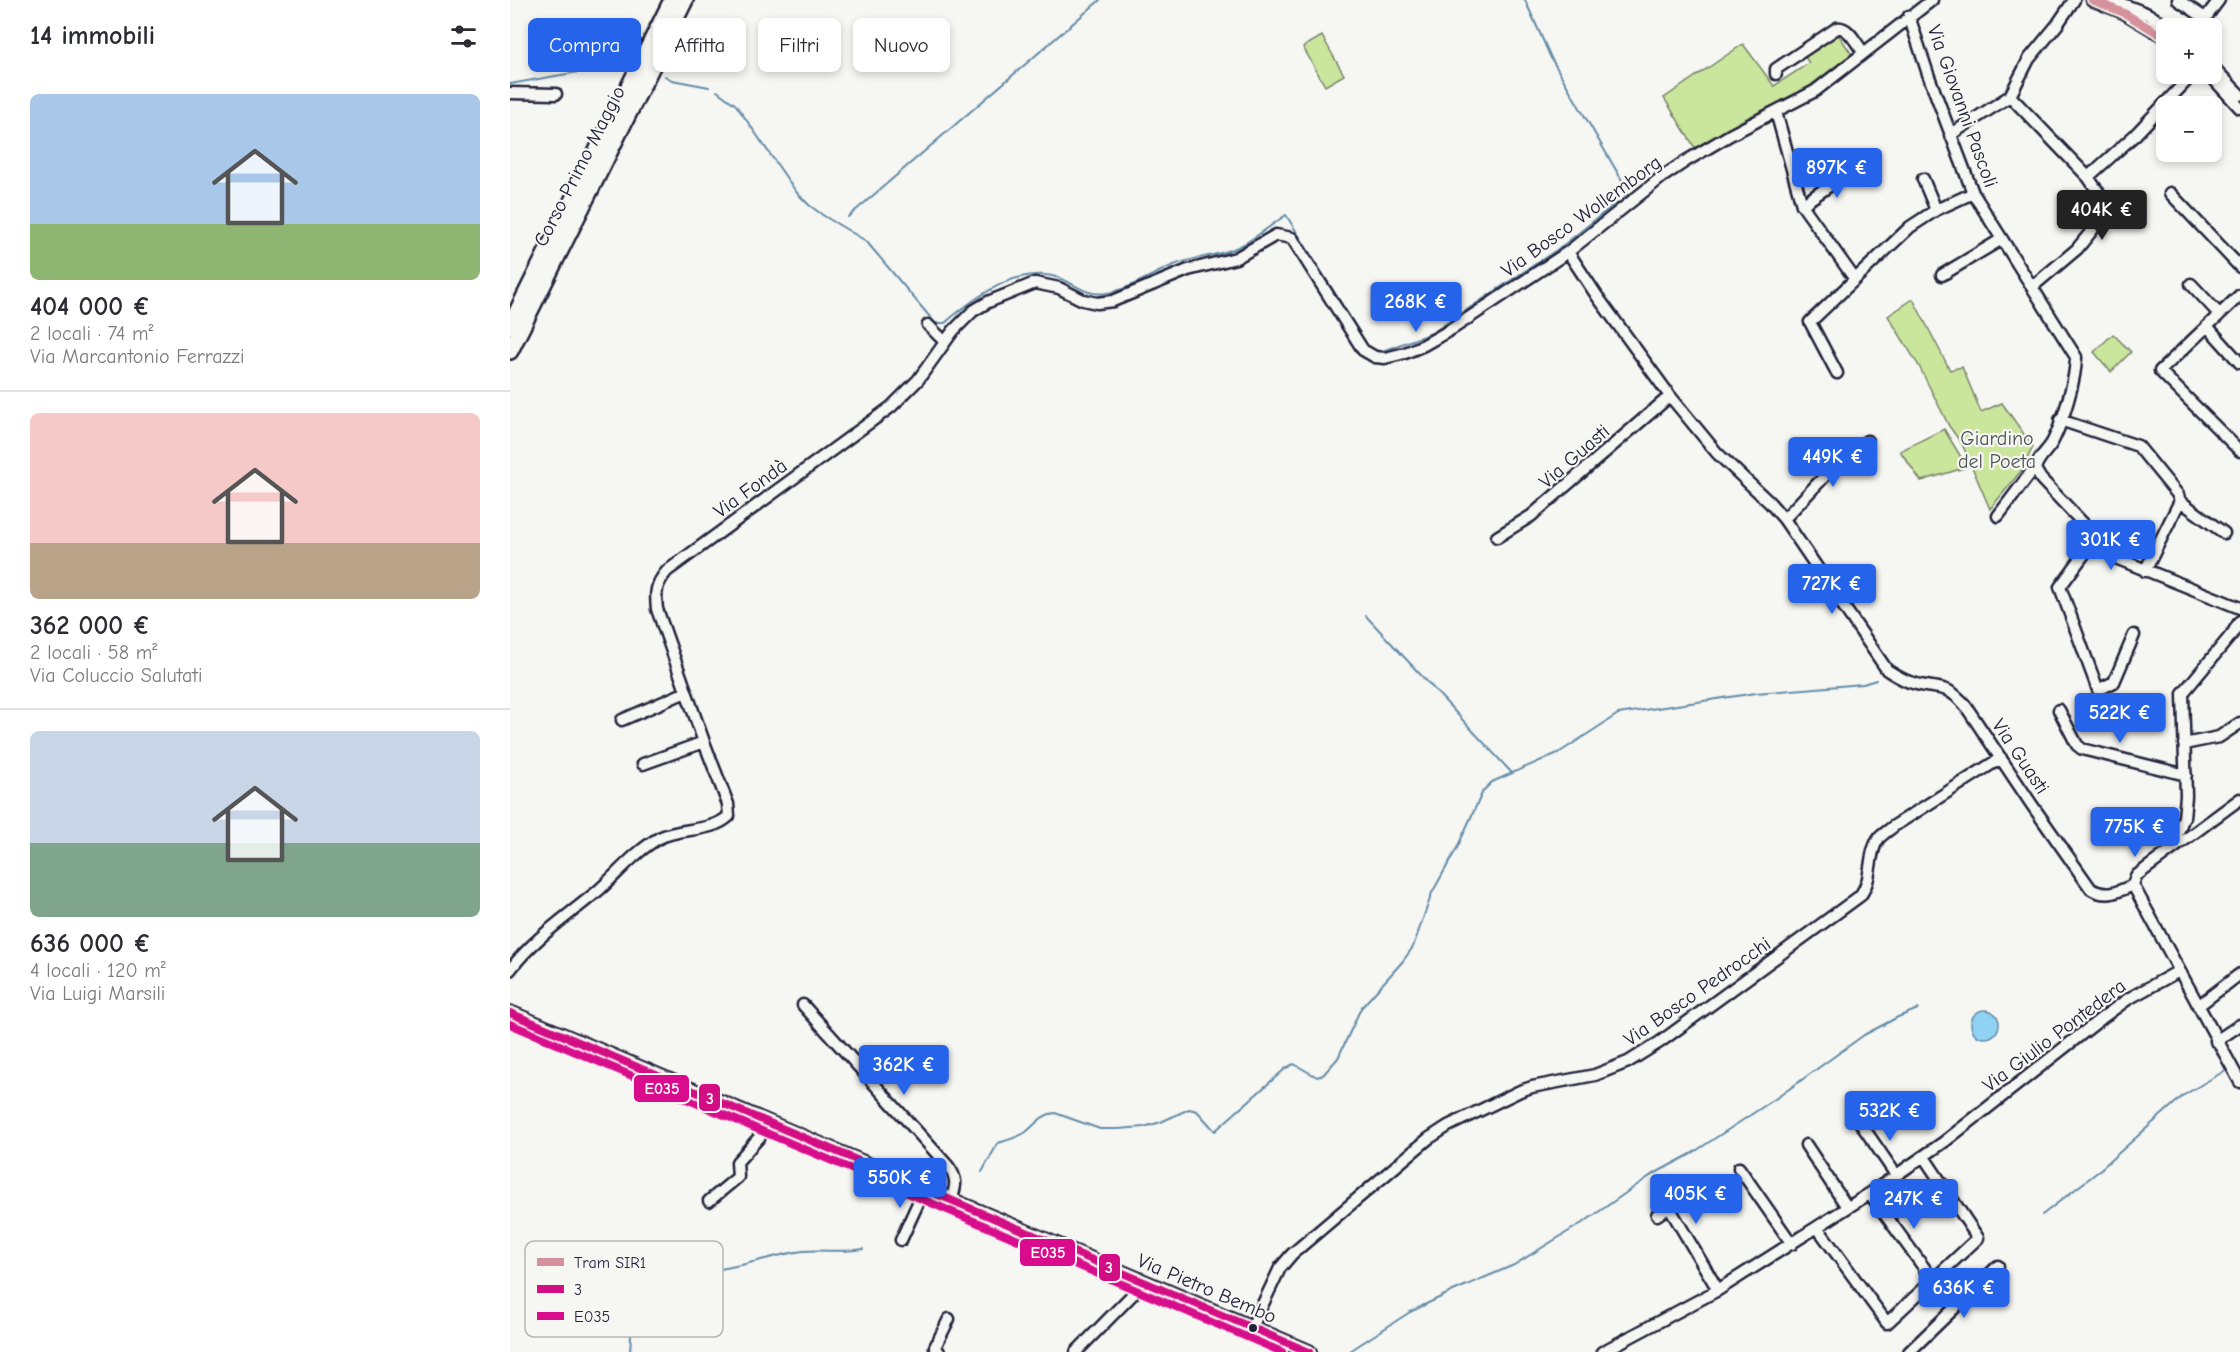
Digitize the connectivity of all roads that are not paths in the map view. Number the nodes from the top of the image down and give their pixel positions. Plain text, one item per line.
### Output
1 (672, 0) edge
2 (685, 0) edge
3 (1932, 0) edge
4 (2074, 0) edge
5 (2092, 0) edge
6 (2112, 0) edge
7 (2178, 0) edge
8 (2219, 0) edge
9 (1910, 16) junction
10 (2205, 18) joint
11 (2156, 19) edge
12 (2156, 32) edge
13 (1864, 53) junction
14 (1776, 74) dead end
15 (2222, 76) edge
16 (2183, 84) edge
17 (2218, 84) edge
18 (510, 93) edge
19 (556, 94) dead end
20 (2240, 95) edge
21 (2010, 96) junction
22 (2240, 108) edge
23 (1776, 112) junction
24 (1950, 135) junction
25 (1856, 166) dead end
26 (2088, 177) junction
27 (1923, 179) dead end
28 (1973, 193) junction
29 (2170, 193) dead end
30 (1802, 205) junction
31 (1936, 210) junction
32 (2002, 239) junction
33 (1568, 252) junction
34 (2240, 267) edge
35 (1942, 275) dead end
36 (1854, 279) junction
37 (2191, 284) dead end
38 (2032, 287) junction
39 (534, 290) junction
40 (2240, 295) edge
41 (510, 314) edge
42 (2219, 314) junction
43 (928, 325) dead end
44 (510, 326) edge
45 (2207, 326) junction
46 (944, 341) junction
47 (510, 351) edge
48 (2240, 363) edge
49 (510, 365) edge
50 (1837, 373) dead end
51 (1670, 396) junction
52 (2060, 420) junction
53 (1867, 441) dead end
54 (2240, 451) edge
55 (2035, 469) junction
56 (2180, 501) junction
57 (1998, 516) dead end
58 (1784, 519) junction
59 (2224, 533) dead end
60 (1497, 537) dead end
61 (2096, 538) junction
62 (2145, 571) junction
63 (2240, 608) edge
64 (2240, 621) edge
65 (2134, 635) dead end
66 (686, 692) junction
67 (2060, 710) dead end
68 (622, 720) dead end
69 (2240, 723) edge
70 (704, 741) junction
71 (2184, 744) junction
72 (2001, 758) junction
73 (643, 764) dead end
74 (2186, 775) junction
75 (2240, 799) edge
76 (2171, 850) junction
77 (2133, 885) junction
78 (510, 970) edge
79 (2179, 971) junction
80 (2240, 974) edge
81 (803, 1005) dead end
82 (2198, 1006) junction
83 (510, 1013) edge
84 (2240, 1025) edge
85 (2216, 1041) junction
86 (2240, 1082) edge
87 (768, 1124) junction
88 (1861, 1124) dead end
89 (1806, 1145) dead end
90 (1924, 1157) junction
91 (1739, 1168) dead end
92 (1896, 1175) junction
93 (924, 1190) junction
94 (1872, 1192) junction
95 (709, 1201) dead end
96 (951, 1201) junction
97 (1847, 1207) junction
98 (1657, 1215) dead end
99 (1817, 1227) junction
100 (902, 1240) dead end
101 (1792, 1245) junction
102 (1998, 1266) dead end
103 (1933, 1280) junction
104 (1141, 1281) junction
105 (1718, 1290) junction
106 (950, 1319) dead end
107 (1252, 1327) junction
108 (939, 1352) edge
109 (1076, 1352) edge
110 (1309, 1352) edge
111 (1602, 1352) edge
112 (1910, 1352) edge

1 - 39 highway, Corso Primo Maggio
2 - 39 highway, Corso Primo Maggio
3 - 9 street, Via Bosco Wollemborg
4 - 21 street
5 - 12 street
6 - 11 street
7 - 10 street
8 - 10 street
9 - 13 street, Via Bosco Wollemborg
9 - 24 street, Via Giovanni Pascoli
13 - 14 street
13 - 23 street, Via Bosco Wollemborg
15 - 20 street
16 - 26 street
17 - 22 street
18 - 19 street
21 - 24 street
21 - 26 street
23 - 30 street
23 - 33 street, Via Bosco Wollemborg
24 - 28 street, Via Giovanni Pascoli
25 - 30 street
26 - 38 street
27 - 31 street
28 - 31 street
28 - 32 street, Via Giovanni Pascoli
29 - 34 street
30 - 36 street
31 - 36 street
32 - 35 street
32 - 38 street, Via Giovanni Pascoli
33 - 46 street, Via Bosco Wollemborg
33 - 51 street, Via Guasti
36 - 50 street
37 - 42 street
38 - 52 street, Via Giovanni Pascoli
39 - 41 highway
39 - 44 highway, Corso Primo Maggio
39 - 47 highway, Corso Primo Maggio
39 - 49 highway
40 - 42 street
42 - 45 street
43 - 46 street
45 - 48 street
45 - 54 street
46 - 66 street, Via Fondà
51 - 58 street, Via Guasti
51 - 60 street, Via Guasti
52 - 55 street, Via Giovanni Pascoli
52 - 56 street
53 - 58 street
55 - 57 street, Via Giovanni Pascoli
55 - 61 street
56 - 59 street
56 - 62 street
58 - 72 street, Via Guasti
61 - 62 street
61 - 65 street
62 - 63 street
64 - 71 street
66 - 68 street
66 - 70 street, Via Fondà
67 - 74 street
69 - 71 street
70 - 73 street
70 - 78 street, Via Fondà
71 - 74 street
72 - 77 street, Via Guasti
72 - 107 street, Via Bosco Pedrocchi
74 - 76 street
75 - 76 street
76 - 77 street
77 - 79 street
79 - 82 street
79 - 90 street, Via Giulio Pontedera
80 - 82 street
81 - 96 street
82 - 85 street
83 - 87 main road, Via Pietro Bembo
84 - 85 street
85 - 86 street
87 - 93 main road, Via Pietro Bembo
87 - 95 street
88 - 92 street
89 - 97 street
90 - 92 street, Via Giulio Pontedera
90 - 103 street
91 - 101 street
92 - 94 street, Via Giulio Pontedera
93 - 96 main road, Via Pietro Bembo
93 - 100 street
94 - 97 street, Via Giulio Pontedera
94 - 103 street
96 - 104 main road, Via Pietro Bembo
97 - 99 street, Via Giulio Pontedera
98 - 105 street
99 - 101 street, Via Giulio Pontedera
99 - 103 street
101 - 105 street, Via Giulio Pontedera
102 - 112 street
104 - 107 main road, Via Pietro Bembo
104 - 109 street
105 - 111 street, Via Giulio Pontedera
106 - 108 street
107 - 110 main road, Via Pietro Bembo

